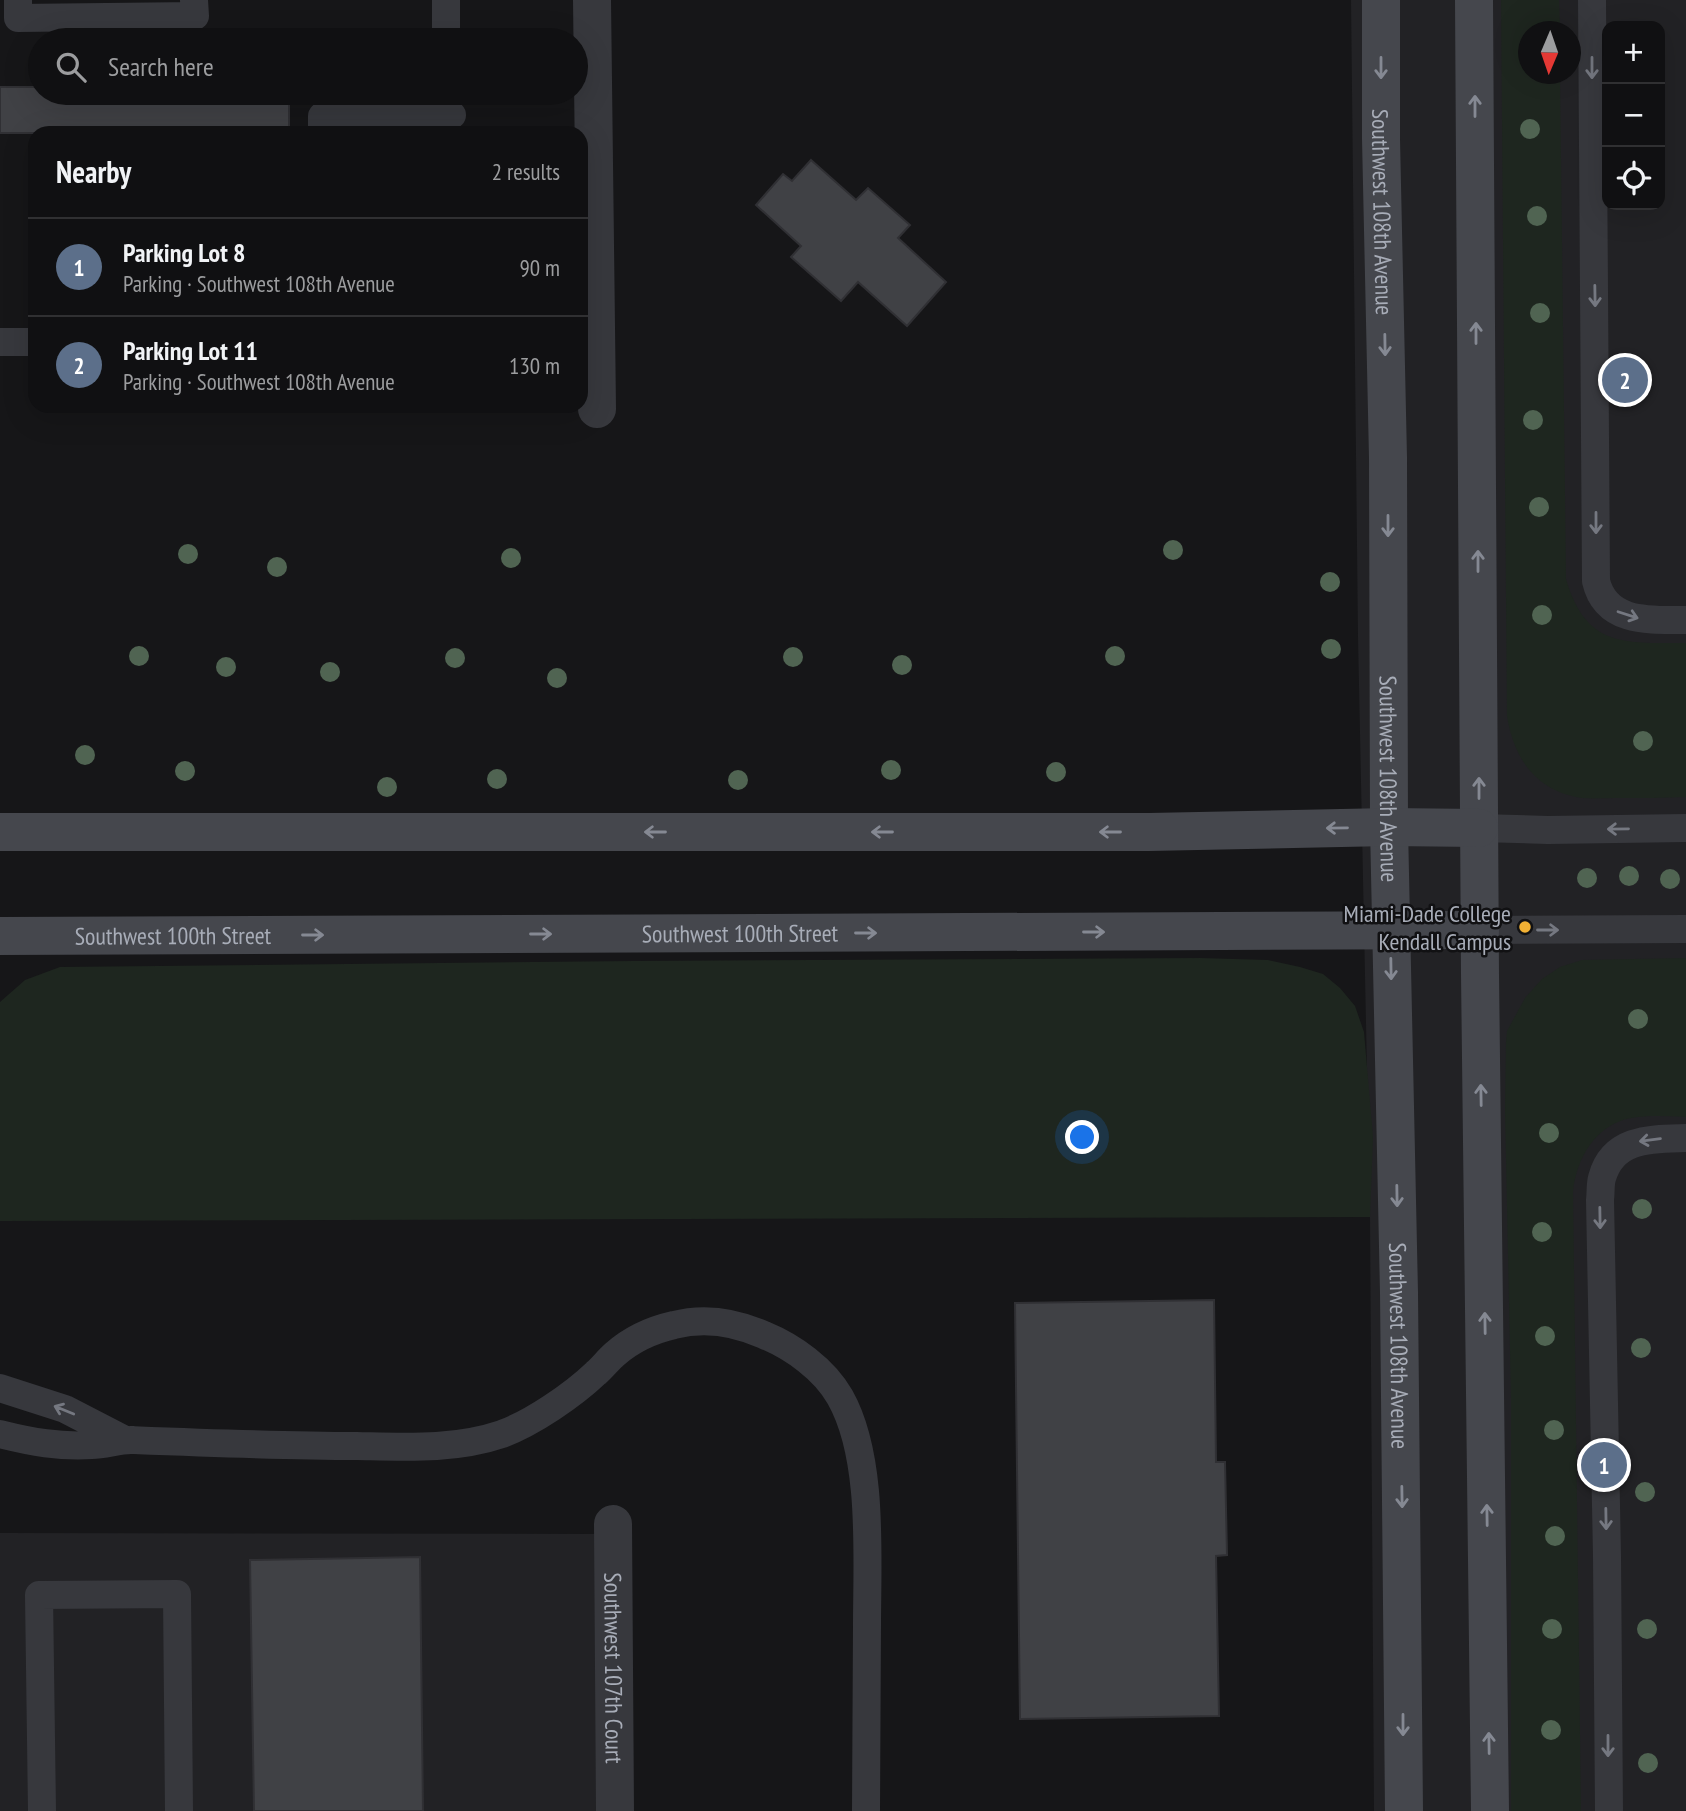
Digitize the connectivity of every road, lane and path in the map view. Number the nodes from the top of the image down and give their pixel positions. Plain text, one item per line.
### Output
1 (18, 0) edge
2 (194, 0) edge
3 (446, 0) edge
4 (592, 0) edge
5 (1381, 0) edge
6 (1474, 0) edge
7 (1592, 0) edge
8 (446, 28) edge
9 (452, 115) dead end
10 (322, 126) edge
11 (589, 341) edge
12 (0, 342) edge
13 (28, 342) edge
14 (597, 409) dead end
15 (1686, 620) edge
16 (1389, 827) junction
17 (1479, 828) junction
18 (1686, 828) edge
19 (0, 832) edge
20 (1390, 929) junction
21 (1686, 929) edge
22 (1480, 930) junction
23 (0, 936) edge
24 (1686, 1138) edge
25 (0, 1388) edge
26 (0, 1434) edge
27 (125, 1440) junction
28 (613, 1524) dead end
29 (41, 1811) edge
30 (179, 1811) edge
31 (615, 1811) edge
32 (866, 1811) edge
33 (1404, 1811) edge
34 (1490, 1811) edge
35 (1609, 1811) edge

1 - 2 lane
3 - 8 lane
4 - 11 street
5 -> 16 street, Southwest 108th Avenue
17 -> 6 street
7 -> 15 lane
9 - 10 lane
11 - 14 street
12 - 13 lane
16 - 17 street
16 -> 19 street
16 - 20 street, Southwest 108th Avenue
18 -> 17 lane
17 - 22 street
20 - 22 street, Southwest 100th Street
23 -> 20 street, Southwest 100th Street
20 -> 33 street, Southwest 108th Avenue
22 -> 21 lane
34 -> 22 street
24 -> 35 lane
27 -> 25 lane
26 - 27 lane
27 - 32 lane
28 - 31 street, Southwest 107th Court
29 - 30 lane

